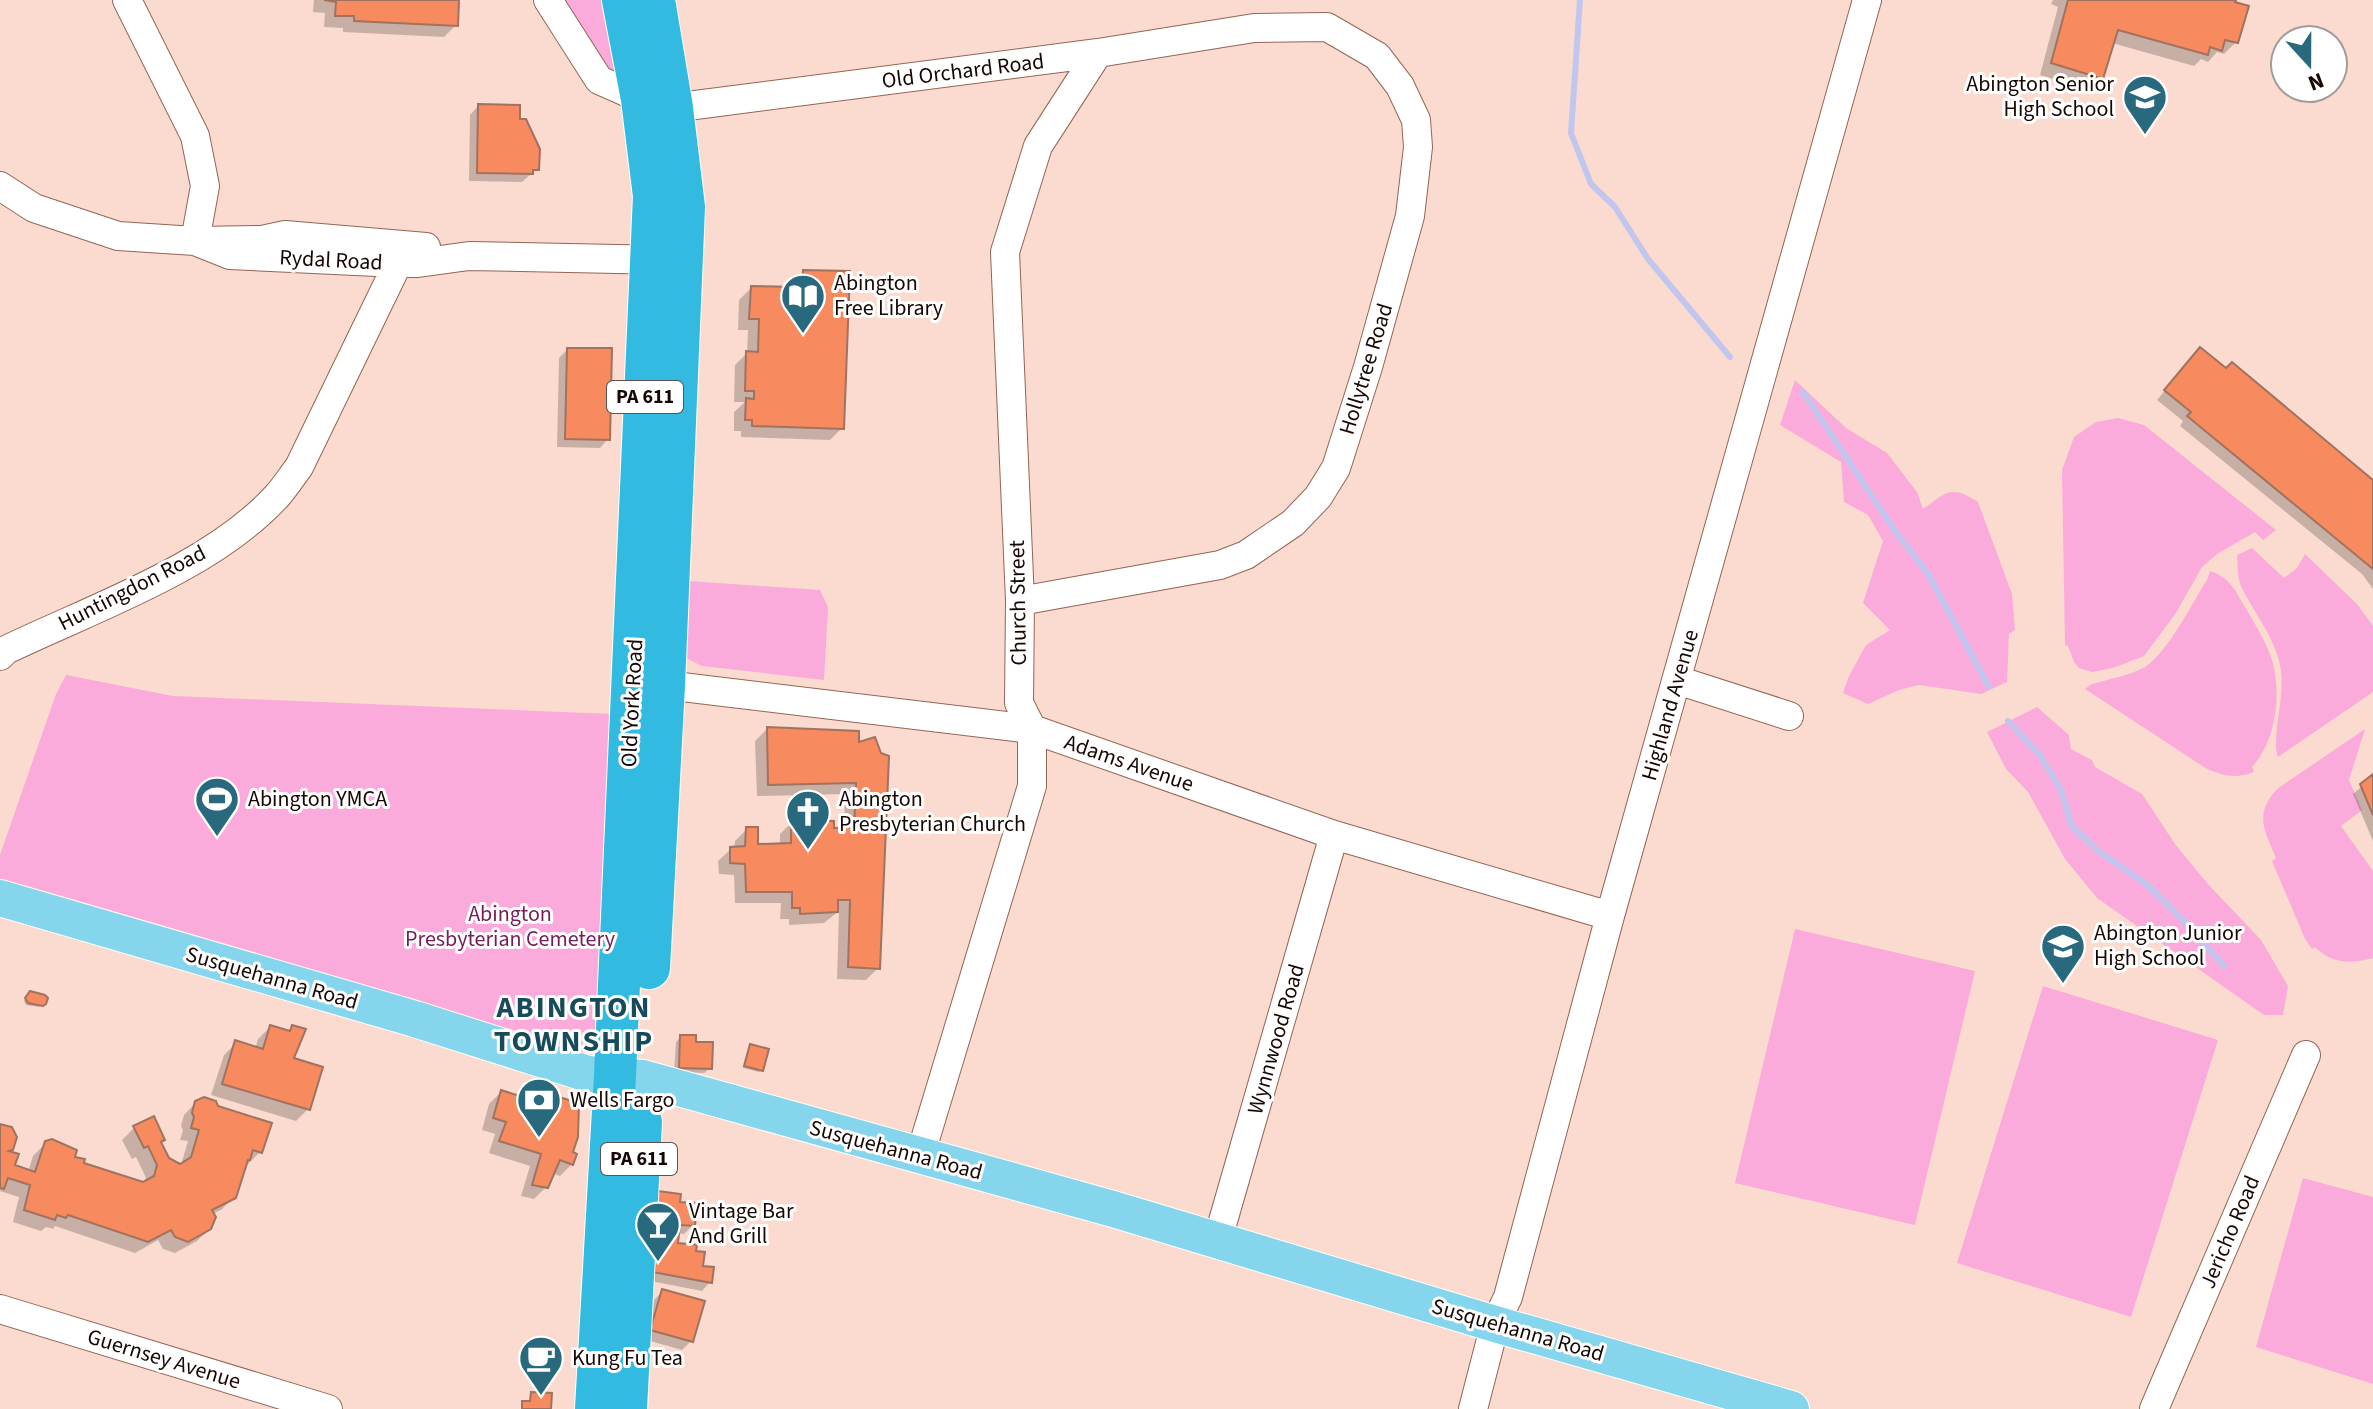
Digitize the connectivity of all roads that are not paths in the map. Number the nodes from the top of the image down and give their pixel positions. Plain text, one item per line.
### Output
1 (127, 0) edge
2 (548, 0) edge
3 (623, 0) edge
4 (654, 0) edge
5 (1867, 0) edge
6 (1254, 28) joint
7 (1098, 53) junction
8 (657, 103) junction
9 (0, 186) edge
10 (195, 241) junction
11 (337, 249) junction
12 (469, 256) junction
13 (667, 260) junction
14 (398, 263) junction
15 (1020, 601) junction
16 (0, 656) edge
17 (1677, 680) junction
18 (648, 682) junction
19 (1789, 716) dead end
20 (1032, 729) junction
21 (1334, 835) junction
22 (0, 898) edge
23 (1610, 916) junction
24 (2306, 1055) dead end
25 (629, 1077) junction
26 (920, 1156) junction
27 (1217, 1242) junction
28 (0, 1309) edge
29 (1495, 1324) junction
30 (328, 1409) edge
31 (596, 1409) edge
32 (626, 1409) edge
33 (1473, 1409) edge
34 (1791, 1409) edge
35 (2154, 1409) edge

1 - 10 street
2 - 8 street
3 - 8 highway, Old York Road / PA 611
4 - 8 highway, Old York Road / PA 611
5 - 17 street, Highland Avenue
6 - 7 street, Old Orchard Road
6 - 15 street, Hollytree Road
7 - 8 street, Old Orchard Road
7 - 15 street, Church Street
8 - 13 highway, Old York Road / PA 611
9 - 10 street, Rydal Road
10 - 11 street, Rydal Road
11 - 12 street, Rydal Road
11 - 14 street, Rydal Road
12 - 13 street, Rydal Road
12 - 14 street, Rydal Road
13 - 18 highway, Old York Road / PA 611
14 - 16 street, Huntingdon Road
15 - 20 street, Church Street
17 - 19 street
17 - 23 street, Highland Avenue
18 - 20 street, Adams Avenue
18 - 25 highway, Old York Road / PA 611
20 - 21 street, Adams Avenue
20 - 26 street, Church Street
21 - 23 street, Adams Avenue
21 - 27 street, Wynnwood Road
22 - 25 main road, Susquehanna Road
23 - 29 street, Highland Avenue
24 - 35 street, Jericho Road
25 - 26 main road, Susquehanna Road
25 - 31 highway, Old York Road / PA 611
25 - 32 highway, Old York Road / PA 611
26 - 27 main road, Susquehanna Road
27 - 29 main road, Susquehanna Road
28 - 30 street, Guernsey Avenue
29 - 33 street, Highland Avenue
29 - 34 main road, Susquehanna Road

